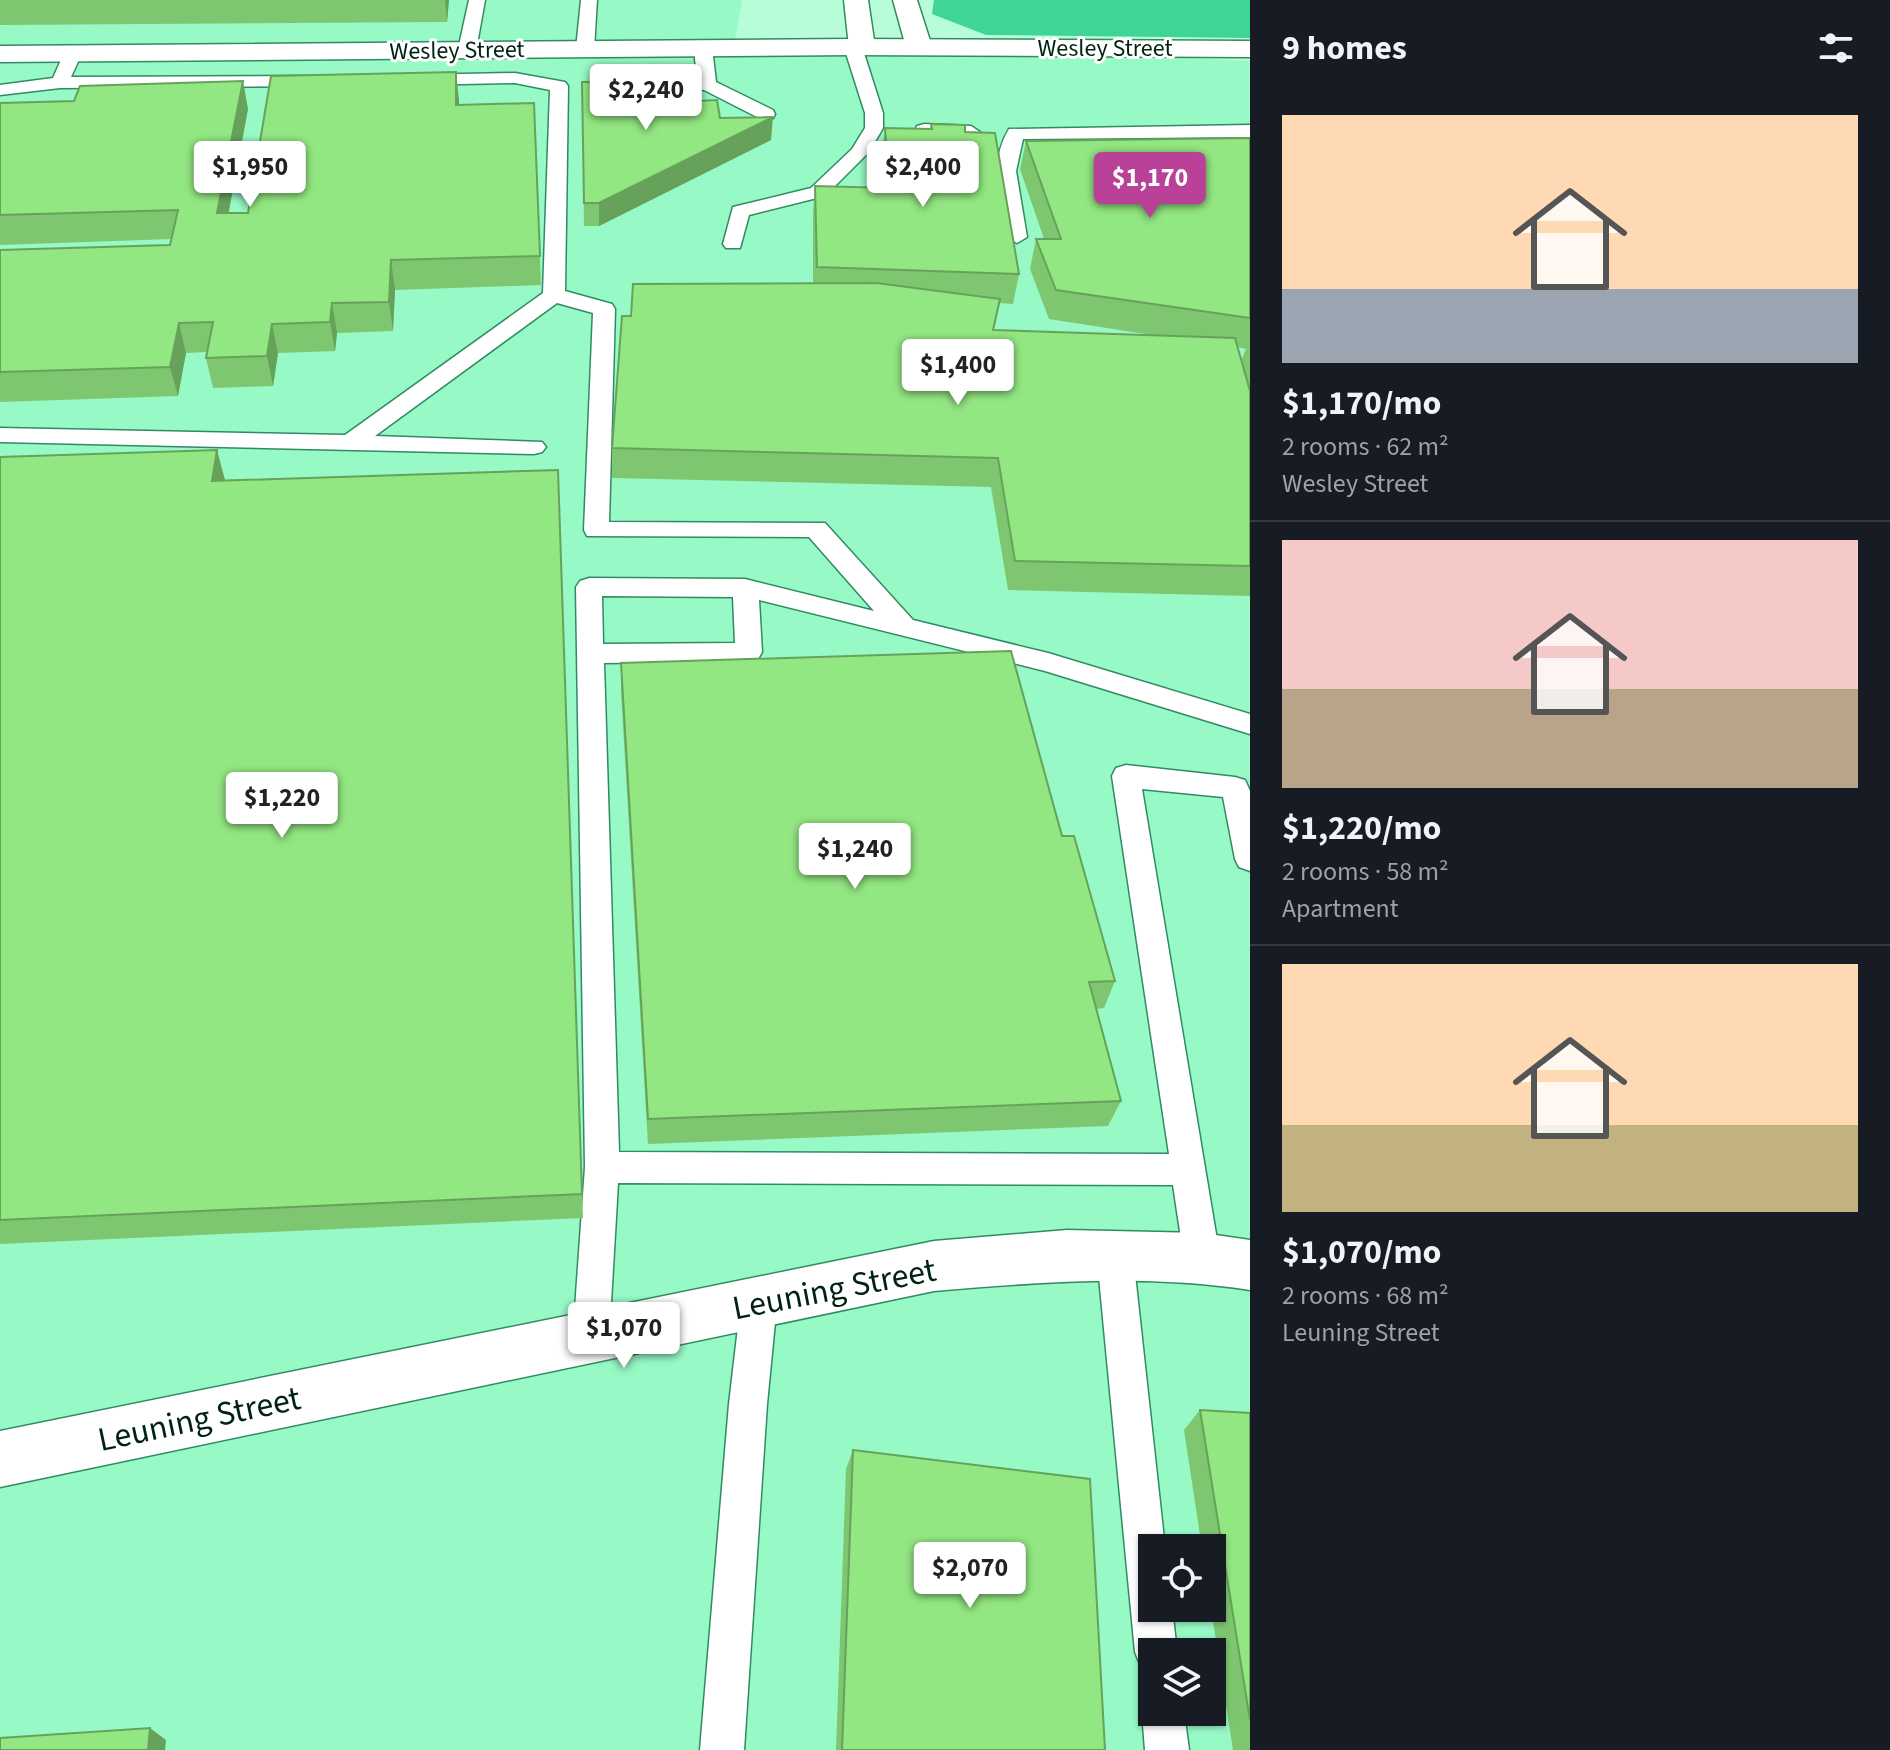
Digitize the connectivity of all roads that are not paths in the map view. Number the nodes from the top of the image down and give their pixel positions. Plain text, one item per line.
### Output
1 (477, 0) edge
2 (589, 0) edge
3 (856, 0) edge
4 (905, 0) edge
5 (857, 47) junction
6 (919, 47) junction
7 (703, 48) junction
8 (516, 49) junction
9 (585, 49) junction
10 (1250, 49) edge
11 (467, 50) junction
12 (282, 52) junction
13 (73, 53) junction
14 (0, 54) edge
15 (515, 78) junction
16 (404, 80) edge
17 (324, 81) edge
18 (276, 82) junction
19 (60, 83) junction
20 (633, 85) edge
21 (707, 85) junction
22 (0, 90) edge
23 (766, 114) edge
24 (888, 128) junction
25 (1250, 131) edge
26 (971, 132) edge
27 (1017, 237) dead end
28 (733, 244) dead end
29 (554, 295) junction
30 (0, 435) edge
31 (353, 441) junction
32 (534, 447) dead end
33 (745, 588) junction
34 (904, 627) junction
35 (590, 654) junction
36 (1250, 724) edge
37 (1250, 859) edge
38 (602, 1167) junction
39 (1188, 1170) junction
40 (1115, 1256) junction
41 (1226, 1262) edge
42 (759, 1302) junction
43 (591, 1337) junction
44 (0, 1459) edge
45 (1155, 1638) edge
46 (1164, 1726) edge
47 (722, 1750) edge
48 (1167, 1750) edge

1 - 11 lane
2 - 9 lane
3 - 5 main road
4 - 6 main road
5 - 6 main road, Wesley Street
5 - 7 main road, Wesley Street
5 - 24 lane
6 - 10 main road, Wesley Street
7 - 9 main road, Wesley Street
7 - 21 lane
8 - 9 main road, Wesley Street
8 - 11 main road, Wesley Street
8 - 15 lane
11 - 12 main road, Wesley Street
12 - 13 main road, Wesley Street
12 - 18 lane
13 - 14 main road, Wesley Street
13 - 19 lane
15 - 16 lane
15 - 29 lane
17 - 18 lane
18 - 19 lane
19 - 22 lane
20 - 21 lane
21 - 23 lane
24 - 26 lane
24 - 28 lane
25 - 27 lane
29 - 31 lane
29 - 34 lane
30 - 31 lane
31 - 32 lane
33 - 34 lane
33 - 35 lane
33 - 35 lane
34 - 36 lane
35 - 38 lane
37 - 39 lane
38 - 39 lane
38 - 43 lane
39 - 41 lane
40 - 41 main road, Leuning Street
40 - 42 main road, Leuning Street
40 - 45 lane
42 - 43 main road, Leuning Street
42 - 47 lane
43 - 44 main road, Leuning Street
46 - 48 lane

